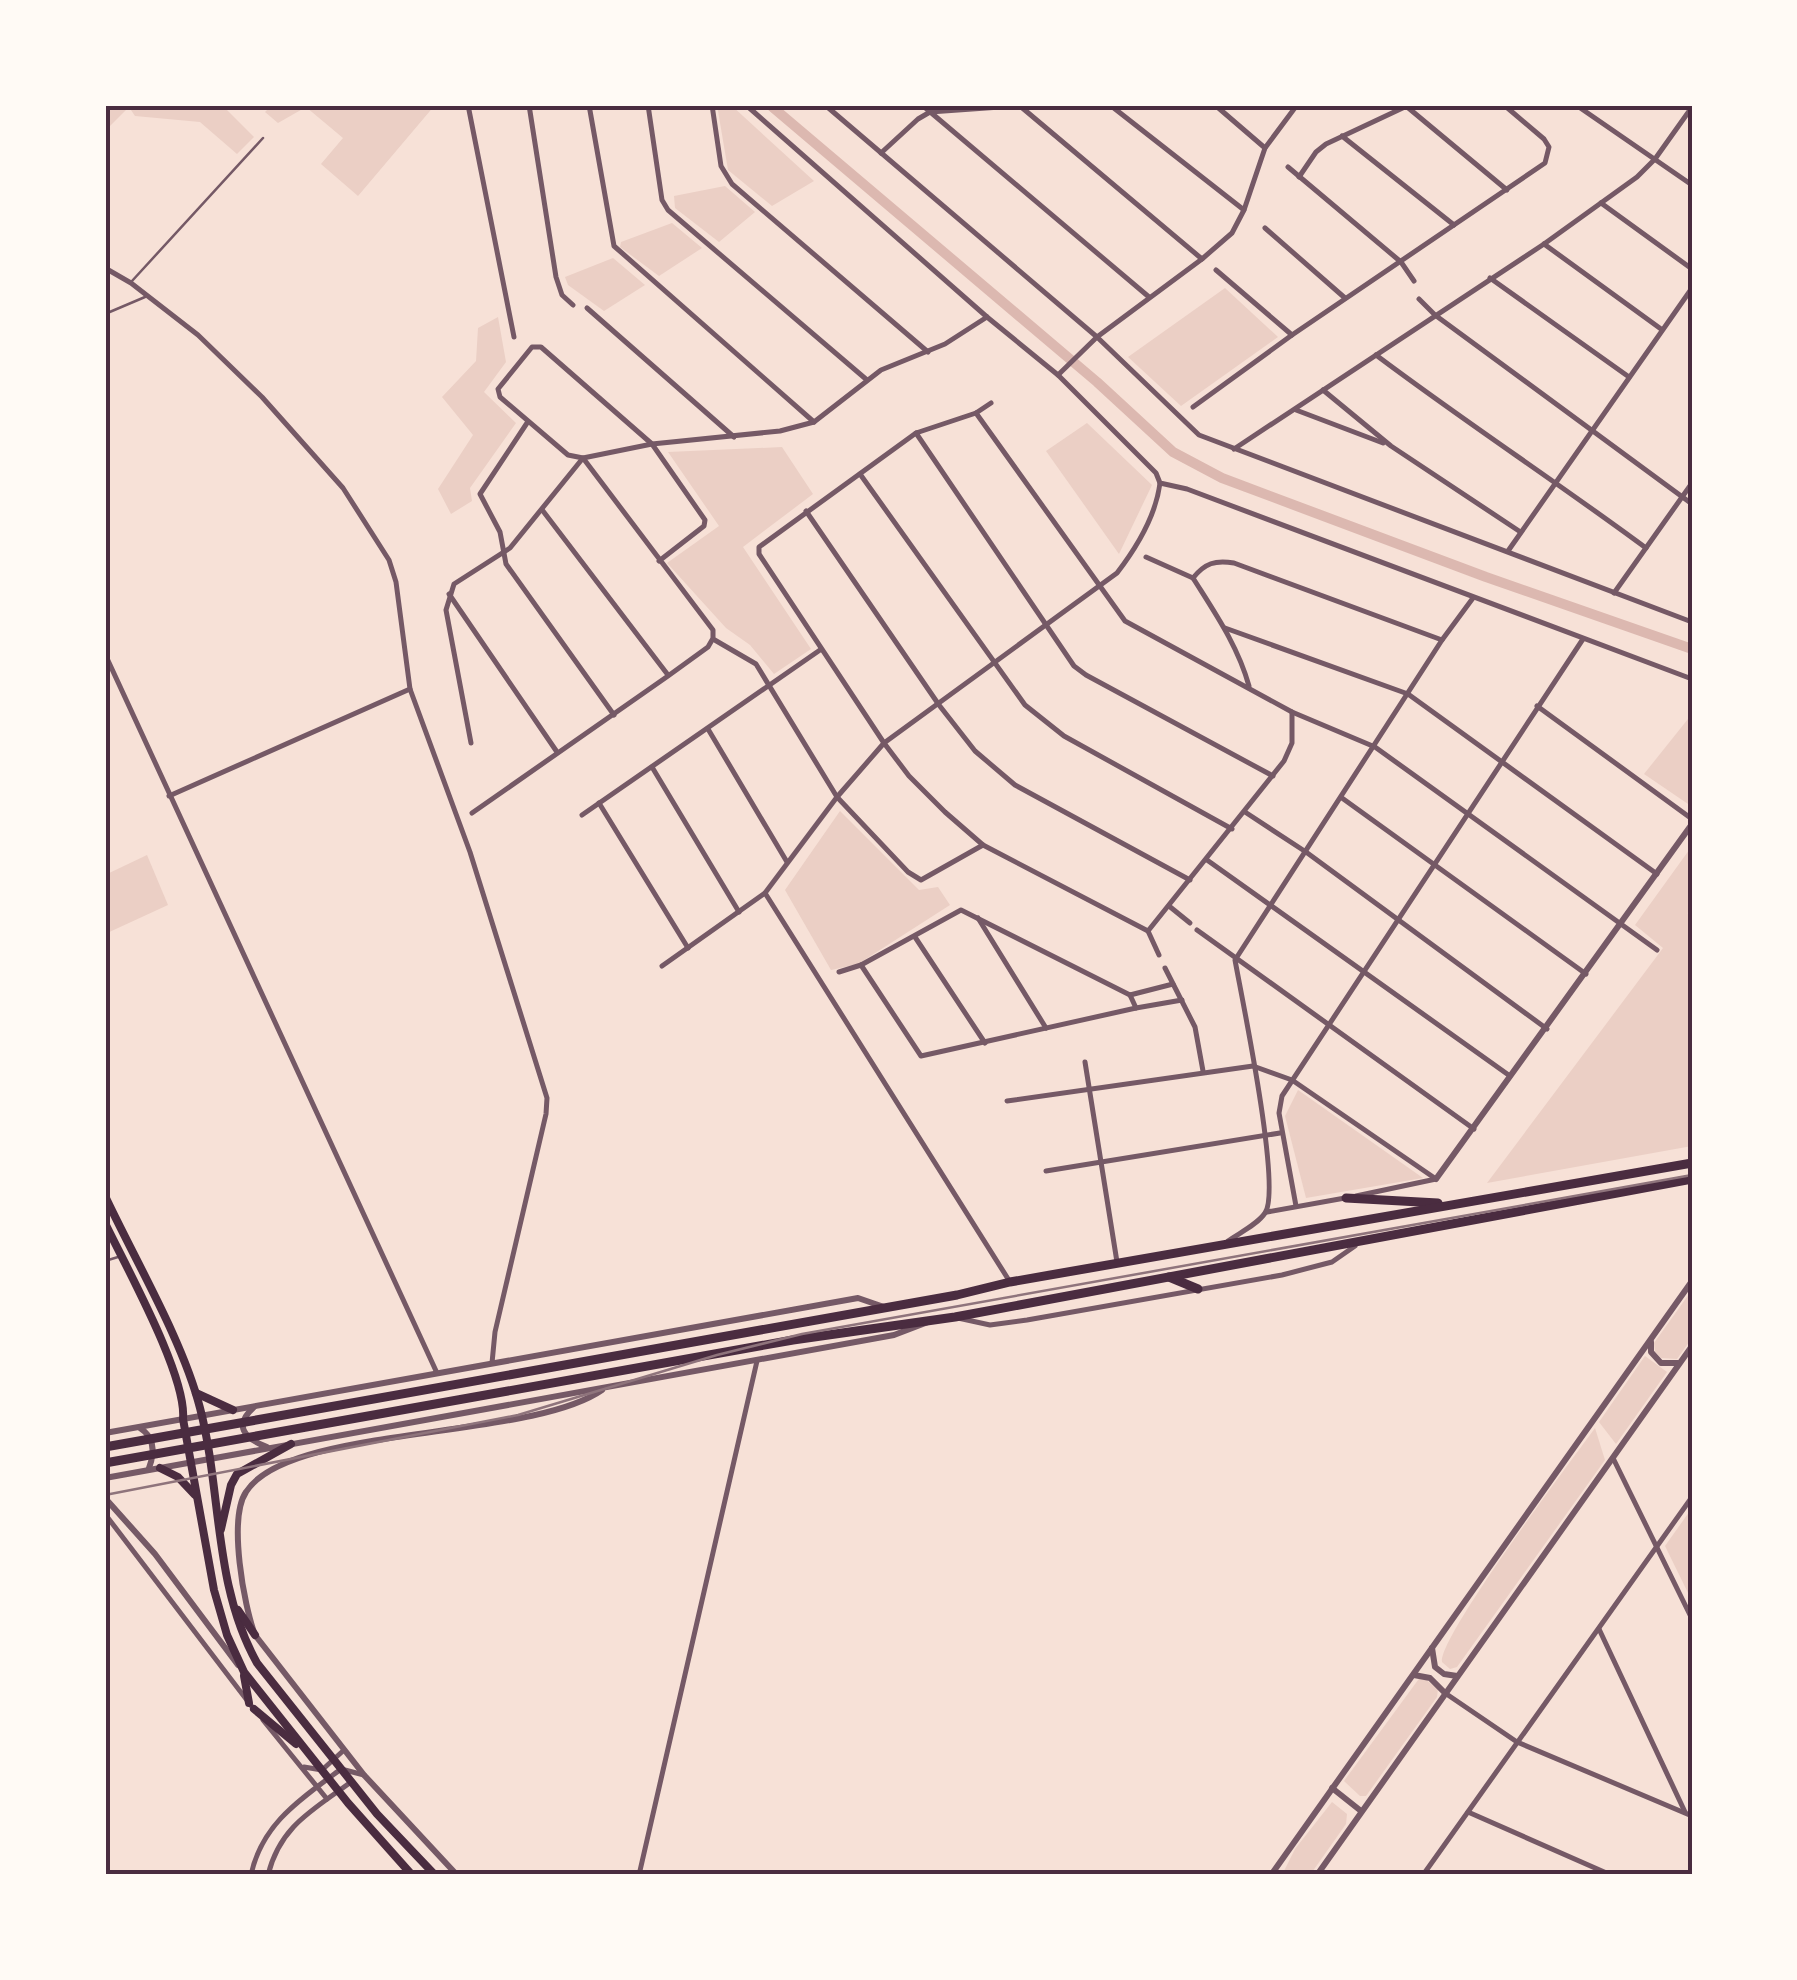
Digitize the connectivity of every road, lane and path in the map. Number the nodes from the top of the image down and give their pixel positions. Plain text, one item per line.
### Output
1 (468, 105) edge
2 (529, 105) edge
3 (589, 105) edge
4 (648, 105) edge
5 (712, 105) edge
6 (746, 105) edge
7 (825, 105) edge
8 (922, 105) edge
9 (1030, 105) edge
10 (1110, 105) edge
11 (1215, 105) edge
12 (1297, 105) edge
13 (1504, 105) edge
14 (1576, 105) edge
15 (1020, 106) edge
16 (1408, 106) edge
17 (1692, 106) edge
18 (1224, 108) edge
19 (930, 112) junction
20 (1342, 136) junction
21 (263, 138) dead end
22 (1265, 148) junction
23 (881, 153) junction
24 (1655, 159) junction
25 (1288, 167) dead end
26 (1300, 177) junction
27 (1692, 186) edge
28 (1507, 190) junction
29 (1601, 202) junction
30 (1244, 210) junction
31 (1454, 225) junction
32 (1265, 228) dead end
33 (1544, 244) junction
34 (1202, 259) junction
35 (1400, 262) junction
36 (105, 268) edge
37 (1692, 269) edge
38 (1216, 270) dead end
39 (1490, 278) junction
40 (1414, 281) dead end
41 (131, 282) junction
42 (1692, 288) edge
43 (148, 296) junction
44 (1150, 297) junction
45 (1346, 298) junction
46 (1419, 299) dead end
47 (573, 305) dead end
48 (586, 308) dead end
49 (105, 314) edge
50 (1435, 315) junction
51 (987, 317) junction
52 (1661, 329) junction
53 (1292, 335) junction
54 (514, 337) dead end
55 (1097, 337) junction
56 (928, 352) junction
57 (1375, 354) junction
58 (1058, 374) junction
59 (1629, 377) junction
60 (867, 380) junction
61 (1322, 389) junction
62 (992, 404) dead end
63 (1193, 407) dead end
64 (1296, 410) junction
65 (976, 413) junction
66 (527, 422) junction
67 (814, 422) junction
68 (1591, 432) junction
69 (916, 433) junction
70 (734, 436) junction
71 (652, 444) junction
72 (1391, 446) junction
73 (1234, 449) junction
74 (583, 458) junction
75 (860, 474) junction
76 (1556, 482) junction
77 (1160, 483) junction
78 (1692, 484) edge
79 (1682, 497) junction
80 (1692, 504) edge
81 (542, 510) junction
82 (806, 511) junction
83 (1520, 531) junction
84 (1646, 548) junction
85 (1508, 550) junction
86 (502, 554) junction
87 (1146, 557) dead end
88 (659, 561) junction
89 (1193, 578) junction
90 (1099, 588) junction
91 (449, 594) junction
92 (1614, 594) junction
93 (1473, 598) junction
94 (1692, 622) edge
95 (1046, 626) junction
96 (1225, 628) junction
97 (713, 639) junction
98 (1583, 639) junction
99 (1442, 640) junction
100 (820, 650) junction
101 (105, 654) edge
102 (994, 665) junction
103 (668, 676) junction
104 (1692, 679) edge
105 (769, 686) junction
106 (1249, 688) junction
107 (410, 689) junction
108 (1408, 694) junction
109 (939, 705) junction
110 (1538, 706) junction
111 (1292, 712) junction
112 (614, 715) junction
113 (708, 729) junction
114 (471, 743) dead end
115 (884, 743) junction
116 (1374, 747) junction
117 (558, 754) junction
118 (1502, 762) junction
119 (652, 767) junction
120 (1273, 776) junction
121 (169, 796) junction
122 (837, 797) junction
123 (1342, 798) junction
124 (599, 803) junction
125 (1245, 812) junction
126 (472, 813) dead end
127 (582, 815) dead end
128 (1468, 816) junction
129 (1692, 822) edge
130 (1232, 829) junction
131 (983, 844) junction
132 (1306, 852) junction
133 (1208, 860) junction
134 (788, 862) junction
135 (1435, 865) junction
136 (1658, 874) junction
137 (1190, 880) junction
138 (765, 893) junction
139 (1271, 905) junction
140 (1168, 906) junction
141 (739, 912) junction
142 (977, 915) junction
143 (1398, 919) junction
144 (1190, 923) dead end
145 (1622, 925) junction
146 (1197, 930) dead end
147 (1148, 931) junction
148 (915, 937) junction
149 (688, 948) junction
150 (1657, 950) dead end
151 (1159, 955) dead end
152 (1236, 960) junction
153 (662, 966) dead end
154 (861, 966) junction
155 (1165, 968) dead end
156 (839, 972) dead end
157 (1364, 973) junction
158 (1586, 974) junction
159 (1172, 984) junction
160 (1130, 995) junction
161 (1182, 1000) junction
162 (1136, 1008) junction
163 (1328, 1027) junction
164 (1046, 1028) junction
165 (1547, 1029) junction
166 (985, 1044) junction
167 (1085, 1062) dead end
168 (1252, 1066) junction
169 (1203, 1071) junction
170 (1511, 1077) junction
171 (1292, 1080) junction
172 (1089, 1090) junction
173 (1007, 1101) dead end
174 (1474, 1130) junction
175 (1282, 1133) junction
176 (1266, 1135) junction
177 (1692, 1163) edge
178 (1101, 1164) junction
179 (1046, 1171) dead end
180 (1436, 1179) junction
181 (1692, 1180) edge
182 (105, 1196) edge
183 (1346, 1198) junction
184 (1456, 1204) junction
185 (1296, 1206) junction
186 (1266, 1212) junction
187 (105, 1223) edge
188 (1366, 1238) junction
189 (1220, 1247) junction
190 (121, 1256) junction
191 (105, 1260) edge
192 (1117, 1265) junction
193 (1166, 1276) junction
194 (1692, 1281) edge
195 (1010, 1282) junction
196 (1198, 1289) junction
197 (885, 1308) junction
198 (955, 1317) junction
199 (934, 1318) junction
200 (1651, 1340) junction
201 (1692, 1346) edge
202 (757, 1360) junction
203 (1680, 1362) junction
204 (492, 1363) junction
205 (437, 1374) junction
206 (608, 1386) junction
207 (196, 1393) junction
208 (255, 1406) junction
209 (233, 1410) junction
210 (203, 1417) junction
211 (183, 1419) junction
212 (140, 1428) junction
213 (385, 1428) junction
214 (105, 1433) edge
215 (388, 1439) junction
216 (291, 1444) junction
217 (105, 1447) edge
218 (270, 1448) junction
219 (1613, 1458) junction
220 (210, 1459) junction
221 (192, 1463) junction
222 (105, 1464) edge
223 (160, 1468) junction
224 (148, 1469) junction
225 (105, 1478) edge
226 (1692, 1497) edge
227 (105, 1498) edge
228 (197, 1498) junction
229 (105, 1514) edge
230 (219, 1534) junction
231 (1657, 1547) junction
232 (187, 1595) junction
233 (231, 1596) junction
234 (173, 1606) junction
235 (1692, 1620) edge
236 (1598, 1629) junction
237 (255, 1635) junction
238 (1432, 1646) junction
239 (244, 1672) junction
240 (1412, 1676) junction
241 (1457, 1676) junction
242 (1445, 1694) junction
243 (252, 1706) junction
244 (1517, 1742) junction
245 (344, 1750) junction
246 (309, 1755) junction
247 (334, 1760) junction
248 (301, 1767) junction
249 (341, 1769) junction
250 (322, 1770) junction
251 (364, 1775) junction
252 (328, 1779) junction
253 (351, 1782) junction
254 (317, 1788) junction
255 (1332, 1788) junction
256 (338, 1791) junction
257 (327, 1800) junction
258 (1361, 1811) junction
259 (1468, 1812) junction
260 (1689, 1814) edge
261 (444, 1861) junction
262 (251, 1875) edge
263 (268, 1875) edge
264 (412, 1875) edge
265 (436, 1875) edge
266 (457, 1875) edge
267 (639, 1875) edge
268 (1271, 1875) edge
269 (1316, 1875) edge
270 (1423, 1875) edge
271 (1612, 1875) edge

1 - 54 street
2 - 47 street
3 - 67 street
4 - 60 street
5 - 56 street
6 - 51 street
7 - 23 street
8 - 19 street
9 - 15 street
10 - 30 street
11 - 18 street
12 - 22 street
13 - 28 street
14 - 24 street
15 - 19 street
15 - 34 street
16 - 20 street
16 - 28 street
17 - 24 street
18 - 22 street
19 - 23 street
19 - 44 street
20 - 26 street
20 - 31 street
21 - 41 lane
22 - 30 street
23 - 55 street
24 - 27 street
24 - 29 street
25 - 26 street
26 - 35 street
28 - 31 street
29 - 33 street
29 - 37 street
30 - 34 street
31 - 35 street
32 - 45 street
33 - 39 street
33 - 52 street
34 - 44 street
35 - 40 street
35 - 45 street
36 - 41 street
38 - 53 street
39 - 50 street
39 - 59 street
41 - 43 street
42 - 52 street
43 - 49 lane
43 - 107 street
44 - 55 street
45 - 53 street
46 - 50 street
48 - 70 street
50 - 57 street
50 - 68 street
51 - 56 street
51 - 58 street
52 - 59 street
53 - 63 street
55 - 58 street
55 - 73 street
56 - 60 street
57 - 61 street
57 - 76 street
58 - 77 street
59 - 68 street
60 - 67 street
61 - 64 street
61 - 72 street
62 - 65 street
64 - 72 street
64 - 73 street
65 - 69 street
65 - 90 street
66 - 71 street
66 - 74 street
66 - 86 street
67 - 70 street
68 - 76 street
68 - 79 street
69 - 75 street
69 - 95 street
70 - 71 street
71 - 74 street
71 - 88 street
72 - 83 street
73 - 85 street
74 - 81 street
74 - 88 street
75 - 82 street
75 - 102 street
76 - 83 street
76 - 84 street
77 - 90 street
77 - 93 street
78 - 79 street
79 - 80 street
79 - 84 street
81 - 86 street
81 - 103 street
82 - 100 street
82 - 109 street
83 - 85 street
84 - 92 street
85 - 92 street
86 - 91 street
86 - 112 street
87 - 89 street
88 - 97 street
89 - 96 street
89 - 99 street
90 - 95 street
90 - 106 street
91 - 114 street
91 - 117 street
92 - 94 street
93 - 98 street
93 - 99 street
95 - 102 street
95 - 120 street
96 - 106 street
96 - 108 street
97 - 103 street
97 - 105 street
98 - 104 street
98 - 110 street
99 - 108 street
100 - 105 street
100 - 115 street
101 - 121 street
102 - 109 street
102 - 130 street
103 - 112 street
105 - 113 street
105 - 122 street
106 - 111 street
107 - 121 street
107 - 204 street
108 - 116 street
108 - 118 street
109 - 115 street
109 - 137 street
110 - 118 street
110 - 129 street
111 - 116 street
111 - 120 street
112 - 117 street
113 - 119 street
113 - 134 street
115 - 122 street
115 - 131 street
116 - 123 street
116 - 128 street
117 - 126 street
118 - 128 street
118 - 136 street
119 - 124 street
119 - 141 street
120 - 125 street
121 - 205 street
122 - 131 street
122 - 134 street
123 - 132 street
123 - 135 street
124 - 127 street
124 - 149 street
125 - 130 street
125 - 132 street
128 - 135 street
128 - 145 street
129 - 136 street
130 - 133 street
131 - 147 street
132 - 139 street
132 - 143 street
133 - 137 street
133 - 139 street
134 - 138 street
135 - 143 street
135 - 158 street
136 - 145 street
137 - 140 street
138 - 141 street
138 - 195 street
139 - 152 street
139 - 157 street
140 - 144 street
140 - 147 street
141 - 149 street
142 - 148 street
142 - 160 street
142 - 164 street
143 - 157 street
143 - 165 street
145 - 150 street
145 - 158 street
146 - 152 street
147 - 151 street
148 - 154 street
148 - 166 street
149 - 153 street
152 - 163 street
152 - 168 street
154 - 156 street
154 - 166 street
155 - 159 street
157 - 163 street
157 - 170 street
158 - 165 street
159 - 160 street
159 - 161 street
160 - 162 street
161 - 162 street
161 - 169 street
162 - 164 street
163 - 171 street
163 - 174 street
164 - 166 street
165 - 170 street
167 - 172 street
168 - 169 street
168 - 171 street
168 - 176 street
169 - 172 street
170 - 174 street
171 - 175 street
171 - 180 street
172 - 173 street
172 - 178 street
174 - 180 street
175 - 176 street
175 - 185 street
176 - 178 street
176 - 186 street
177 - 184 highway
178 - 179 street
178 - 192 street
180 - 183 street
181 - 188 highway
182 - 207 main road
183 - 184 highway
183 - 185 street
184 - 189 highway
185 - 186 street
186 - 189 street
187 - 190 main road
188 - 193 highway
188 - 196 street
189 - 192 highway
190 - 191 lane
190 - 211 main road
192 - 195 highway
193 - 196 highway
193 - 198 highway
194 - 200 street
195 - 197 highway
196 - 198 street
197 - 204 street
197 - 217 highway
198 - 199 highway
199 - 202 street
199 - 222 highway
200 - 203 street
200 - 238 street
201 - 203 street
202 - 206 street
202 - 267 street
203 - 219 street
204 - 205 street
205 - 208 street
206 - 213 street
206 - 215 street
207 - 209 main road
207 - 210 main road
208 - 209 street
208 - 218 street
209 - 210 street
210 - 211 street
210 - 220 main road
211 - 212 street
211 - 221 main road
212 - 214 street
212 - 224 street
213 - 215 street
213 - 216 street
215 - 237 street
216 - 218 street
216 - 230 main road
218 - 220 street
219 - 231 street
219 - 241 street
220 - 221 street
220 - 230 main road
221 - 223 street
221 - 228 main road
223 - 224 street
223 - 228 main road
224 - 225 street
226 - 231 street
227 - 232 street
228 - 239 main road
229 - 234 street
230 - 233 main road
231 - 235 street
231 - 236 street
232 - 234 street
232 - 239 street
233 - 237 main road
233 - 247 main road
234 - 243 street
236 - 244 street
236 - 260 street
237 - 245 street
238 - 240 street
238 - 241 street
239 - 243 main road
239 - 246 main road
240 - 242 street
240 - 255 street
241 - 242 street
242 - 244 street
242 - 258 street
243 - 246 main road
243 - 248 street
244 - 259 street
244 - 260 street
245 - 247 street
245 - 251 street
246 - 250 main road
247 - 249 main road
247 - 250 street
248 - 250 street
248 - 254 street
249 - 251 street
249 - 252 street
249 - 253 main road
250 - 252 main road
251 - 261 street
252 - 254 street
252 - 256 main road
253 - 256 street
253 - 265 main road
254 - 257 street
254 - 262 street
255 - 258 street
255 - 268 street
256 - 257 street
256 - 264 main road
257 - 263 street
258 - 269 street
259 - 270 street
259 - 271 street
261 - 265 street
261 - 266 street

